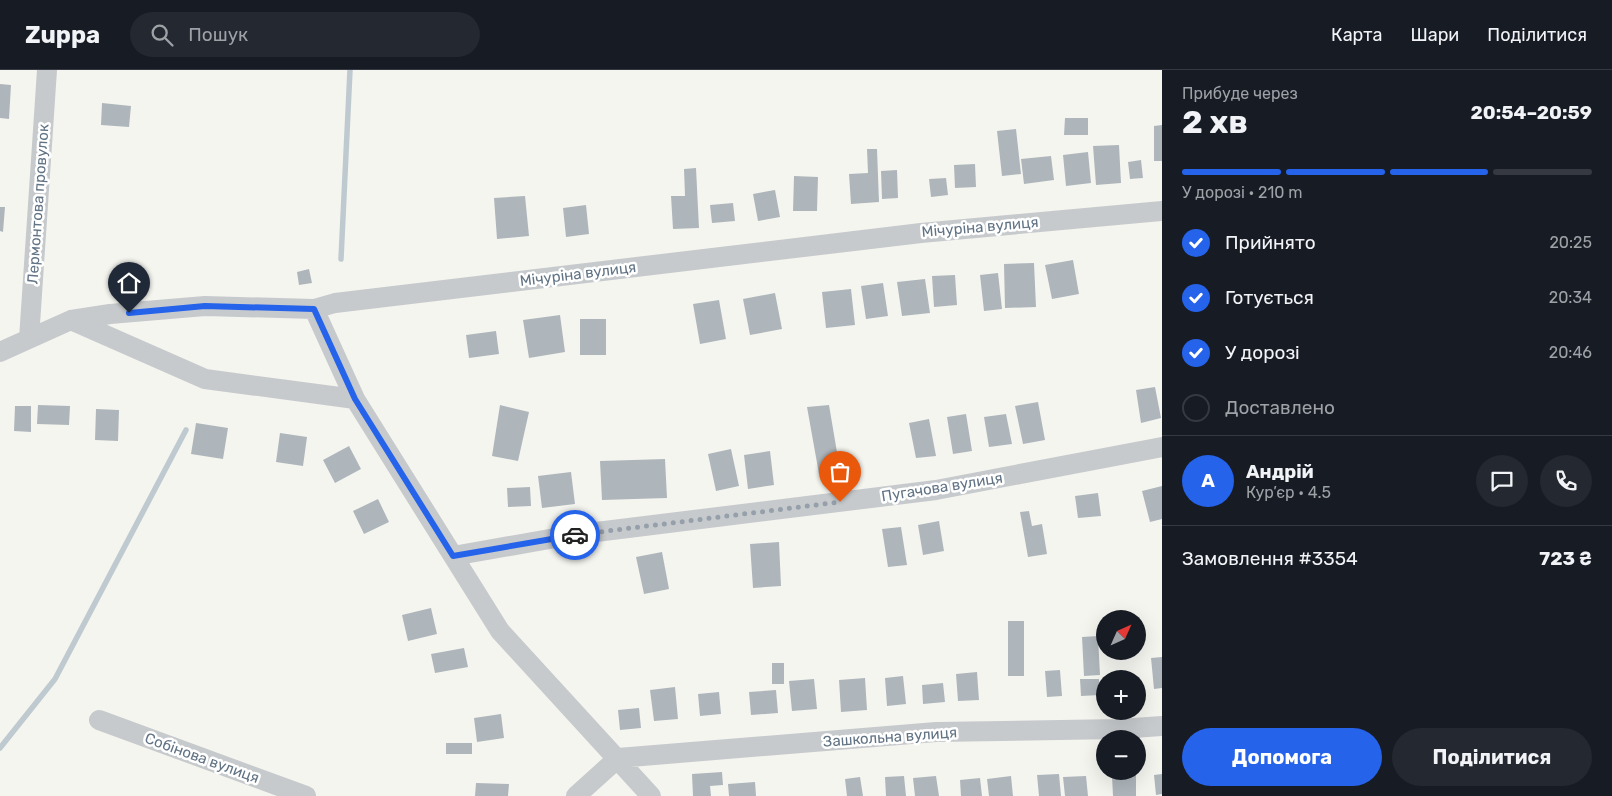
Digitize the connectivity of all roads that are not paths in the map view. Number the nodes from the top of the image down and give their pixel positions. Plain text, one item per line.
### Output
1 (47, 70) edge
2 (1162, 211) edge
3 (314, 309) junction
4 (71, 320) junction
5 (29, 338) junction
6 (0, 352) edge
7 (355, 399) junction
8 (1162, 447) edge
9 (453, 556) junction
10 (99, 720) dead end
11 (1162, 726) edge
12 (618, 758) junction
13 (306, 796) edge
14 (576, 796) edge
15 (652, 796) edge

1 - 5 street, Лермонтова провулок
2 - 3 street, Мічуріна вулиця
3 - 4 street, Мічуріна вулиця
3 - 7 street
4 - 5 street, Мічуріна вулиця
4 - 7 street
5 - 6 street, Мічуріна вулиця
7 - 9 street
8 - 9 street, Пугачова вулиця
9 - 12 street
10 - 13 street, Собінова вулиця
11 - 12 street, Зашкольна вулиця
12 - 14 street
12 - 15 street

